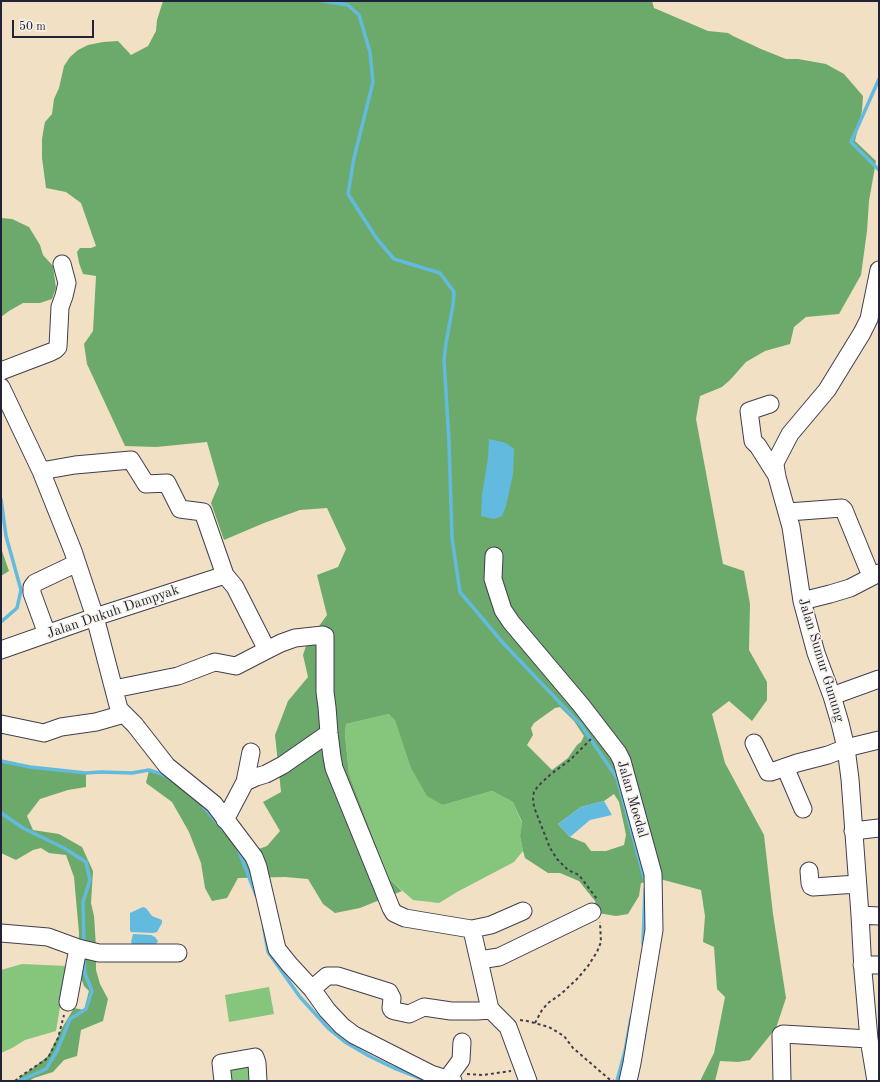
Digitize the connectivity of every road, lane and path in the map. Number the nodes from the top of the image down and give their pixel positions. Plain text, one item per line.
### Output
1 (62, 264) dead end
2 (879, 270) edge
3 (1, 371) edge
4 (1, 387) edge
5 (770, 404) dead end
6 (41, 471) junction
7 (777, 476) junction
8 (788, 512) junction
9 (494, 556) dead end
10 (77, 563) junction
11 (224, 574) junction
12 (875, 574) edge
13 (802, 601) junction
14 (96, 617) junction
15 (47, 634) junction
16 (1, 650) edge
17 (268, 650) junction
18 (879, 678) edge
19 (114, 689) junction
20 (832, 696) junction
21 (124, 714) junction
22 (1, 724) edge
23 (329, 733) junction
24 (879, 740) edge
25 (588, 742) dead end
26 (754, 743) dead end
27 (846, 748) junction
28 (251, 752) dead end
29 (785, 767) junction
30 (245, 782) junction
31 (803, 809) dead end
32 (226, 820) junction
33 (879, 828) edge
34 (853, 831) junction
35 (809, 871) dead end
36 (857, 884) junction
37 (523, 911) dead end
38 (860, 915) junction
39 (879, 916) edge
40 (596, 917) junction
41 (472, 929) junction
42 (1, 933) edge
43 (78, 948) junction
44 (178, 953) dead end
45 (479, 960) junction
46 (871, 965) edge
47 (312, 989) junction
48 (68, 1002) joint
49 (491, 1010) junction
50 (535, 1023) junction
51 (504, 1024) junction
52 (869, 1039) junction
53 (462, 1042) dead end
54 (876, 1072) edge
55 (526, 1075) edge
56 (447, 1080) edge
57 (15, 1081) edge
58 (223, 1081) edge
59 (258, 1081) edge
60 (621, 1081) edge
61 (782, 1081) edge

1 - 3 street
2 - 7 street, Jalan Sumur Gunung
4 - 6 street
5 - 7 street
6 - 10 street
6 - 11 street
7 - 8 street, Jalan Sumur Gunung
8 - 12 street
8 - 13 street, Jalan Sumur Gunung
9 - 60 street, Jalan Moedal
10 - 14 street
10 - 15 street
11 - 14 street, Jalan Dukuh Dampyak
11 - 17 street
12 - 13 street
13 - 20 street, Jalan Sumur Gunung
14 - 15 street, Jalan Dukuh Dampyak
14 - 19 street
15 - 16 street, Jalan Dukuh Dampyak
17 - 19 street
17 - 23 street
18 - 20 street
19 - 21 street
20 - 27 street, Jalan Sumur Gunung
21 - 22 street
21 - 32 street
23 - 30 street
23 - 41 street
24 - 27 street
25 - 40 path
26 - 29 street
27 - 29 street
27 - 34 street, Jalan Sumur Gunung
28 - 30 street
29 - 31 street
30 - 32 street
32 - 47 street
33 - 34 street
34 - 36 street, Jalan Sumur Gunung
35 - 36 street
36 - 38 street, Jalan Sumur Gunung
37 - 41 street
38 - 39 street
38 - 46 street, Jalan Sumur Gunung
40 - 45 street
40 - 50 path
41 - 45 street
42 - 43 street
43 - 44 street
43 - 48 street
45 - 49 street
46 - 52 street, Jalan Sumur Gunung
47 - 49 street
47 - 56 street
48 - 57 path
49 - 51 street
50 - 51 path
50 - 60 path
51 - 55 street
52 - 54 street, Jalan Sumur Gunung
52 - 61 street
53 - 56 street
55 - 56 path
58 - 59 street

